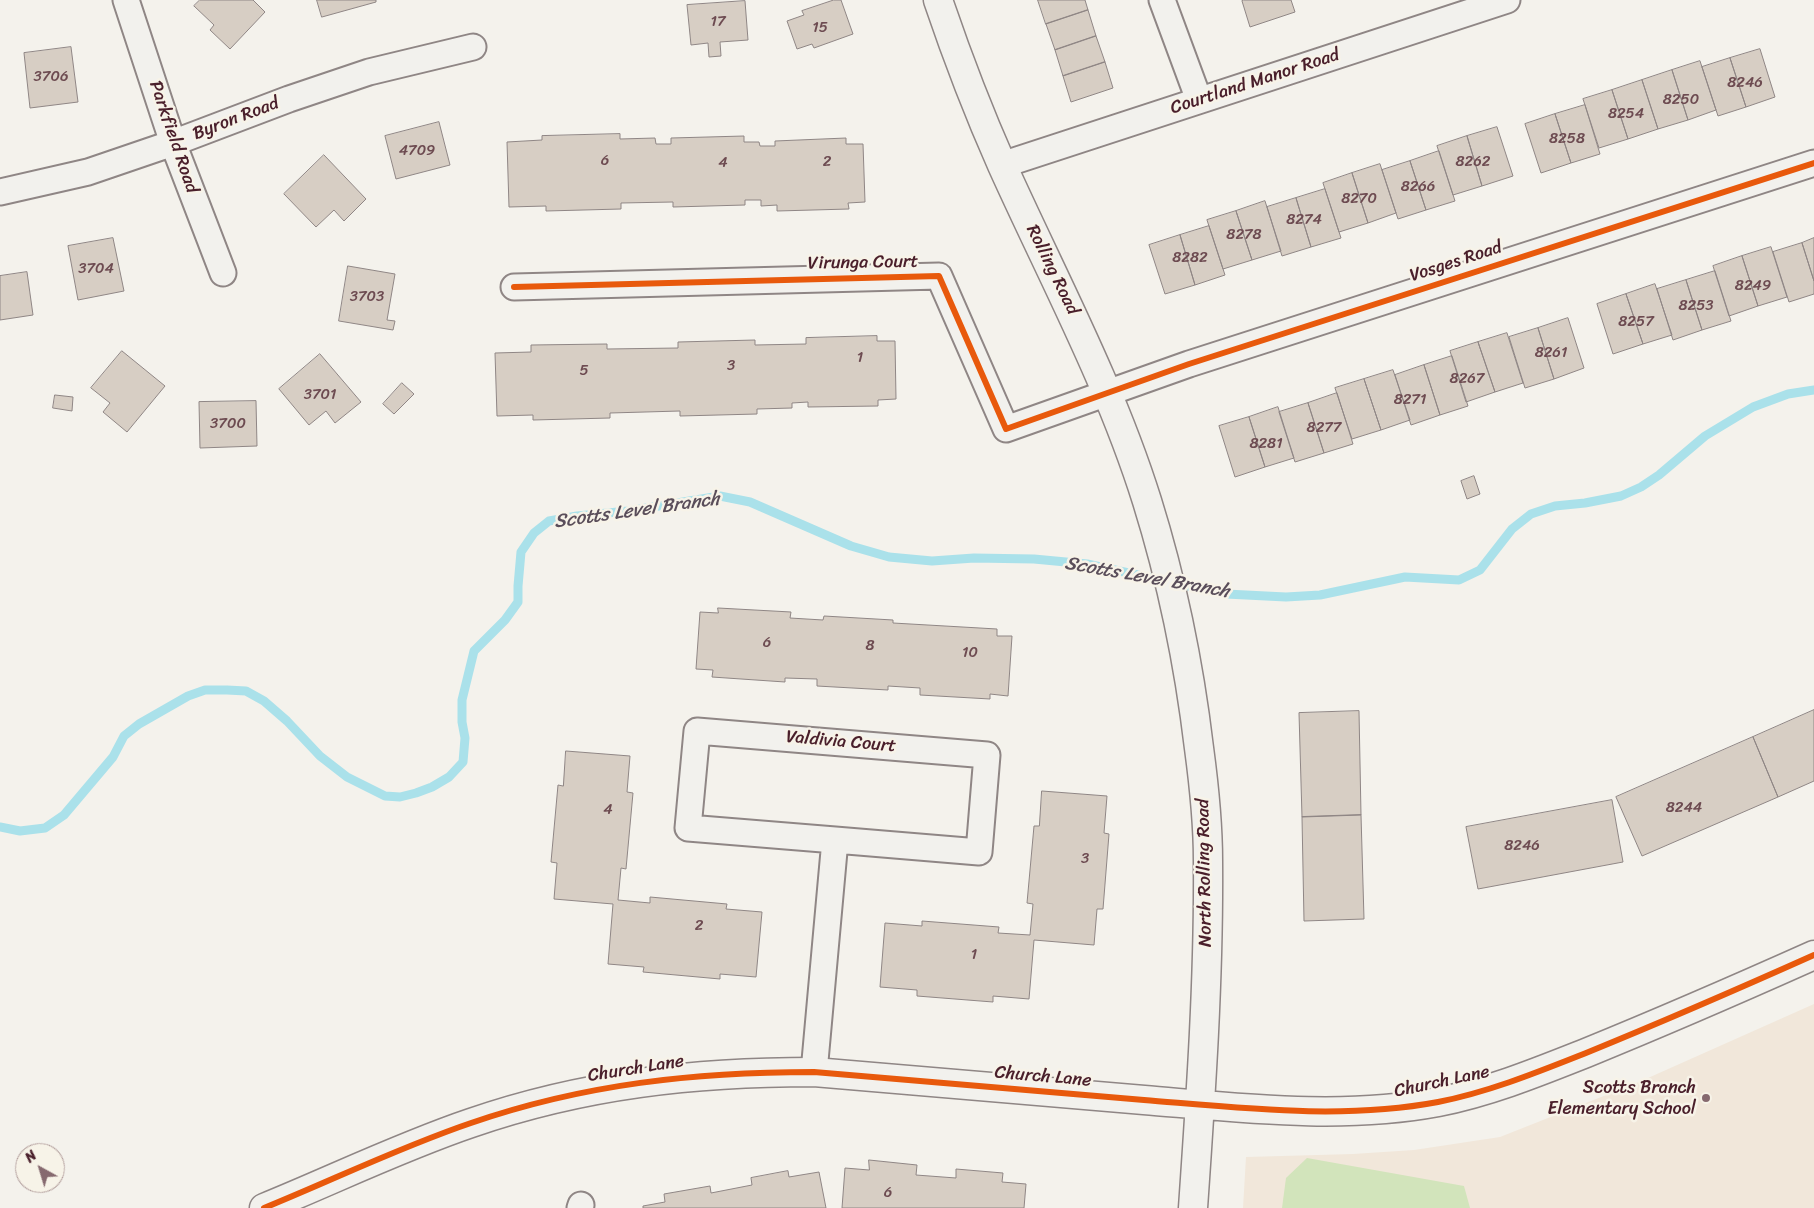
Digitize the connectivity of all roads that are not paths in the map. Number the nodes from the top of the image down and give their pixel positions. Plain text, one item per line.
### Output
1 (126, 0) edge
2 (938, 0) edge
3 (1162, 0) edge
4 (1508, 0) edge
5 (473, 47) dead end
6 (1199, 100) junction
7 (173, 142) junction
8 (1814, 162) edge
9 (1002, 165) junction
10 (0, 192) edge
11 (222, 273) dead end
12 (514, 287) dead end
13 (1108, 393) junction
14 (1159, 542) joint
15 (834, 840) junction
16 (1814, 956) edge
17 (814, 1072) junction
18 (1200, 1105) junction
19 (264, 1208) edge
20 (1193, 1208) edge

1 - 7 street, Parkfield Road
2 - 9 street, Rolling Road
3 - 6 street
4 - 6 street, Courtland Manor Road
5 - 7 street, Byron Road
6 - 9 street, Courtland Manor Road
7 - 10 street, Byron Road
7 - 11 street, Parkfield Road
8 - 13 street, Vosges Road
9 - 13 street, Rolling Road
12 - 13 street, Virunga Court
13 - 14 street, Rolling Road
14 - 18 street, North Rolling Road
15 - 15 street, Valdivia Court
15 - 17 street
16 - 18 street, Church Lane
17 - 18 street, Church Lane
17 - 19 street, Church Lane
18 - 20 street, North Rolling Road

